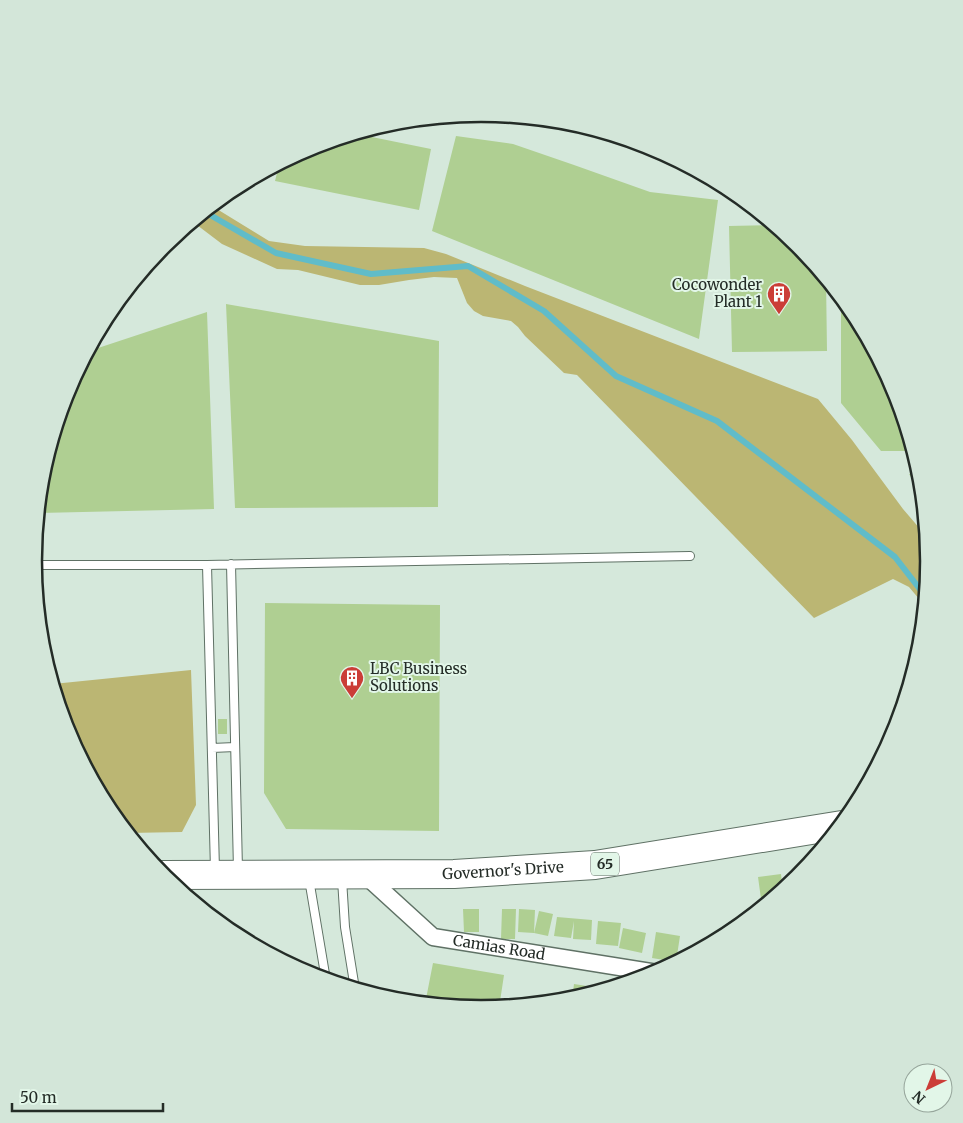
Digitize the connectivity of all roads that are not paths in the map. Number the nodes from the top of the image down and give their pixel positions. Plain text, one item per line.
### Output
1 (690, 556) dead end
2 (231, 564) junction
3 (42, 565) edge
4 (207, 565) junction
5 (235, 747) junction
6 (212, 748) junction
7 (832, 827) edge
8 (227, 874) junction
9 (308, 874) junction
10 (174, 875) edge
11 (354, 875) junction
12 (640, 970) edge
13 (324, 971) edge
14 (354, 981) edge

1 - 2 lane
2 - 4 lane
2 - 5 lane
3 - 4 lane
4 - 6 lane
5 - 6 lane
5 - 8 lane
6 - 8 lane
7 - 11 highway, Governor's Drive / 65
8 - 9 highway, Governor's Drive / 65
8 - 10 highway, Governor's Drive / 65
9 - 11 highway, Governor's Drive / 65
9 - 13 lane
11 - 12 street, Camias Road
11 - 14 lane

